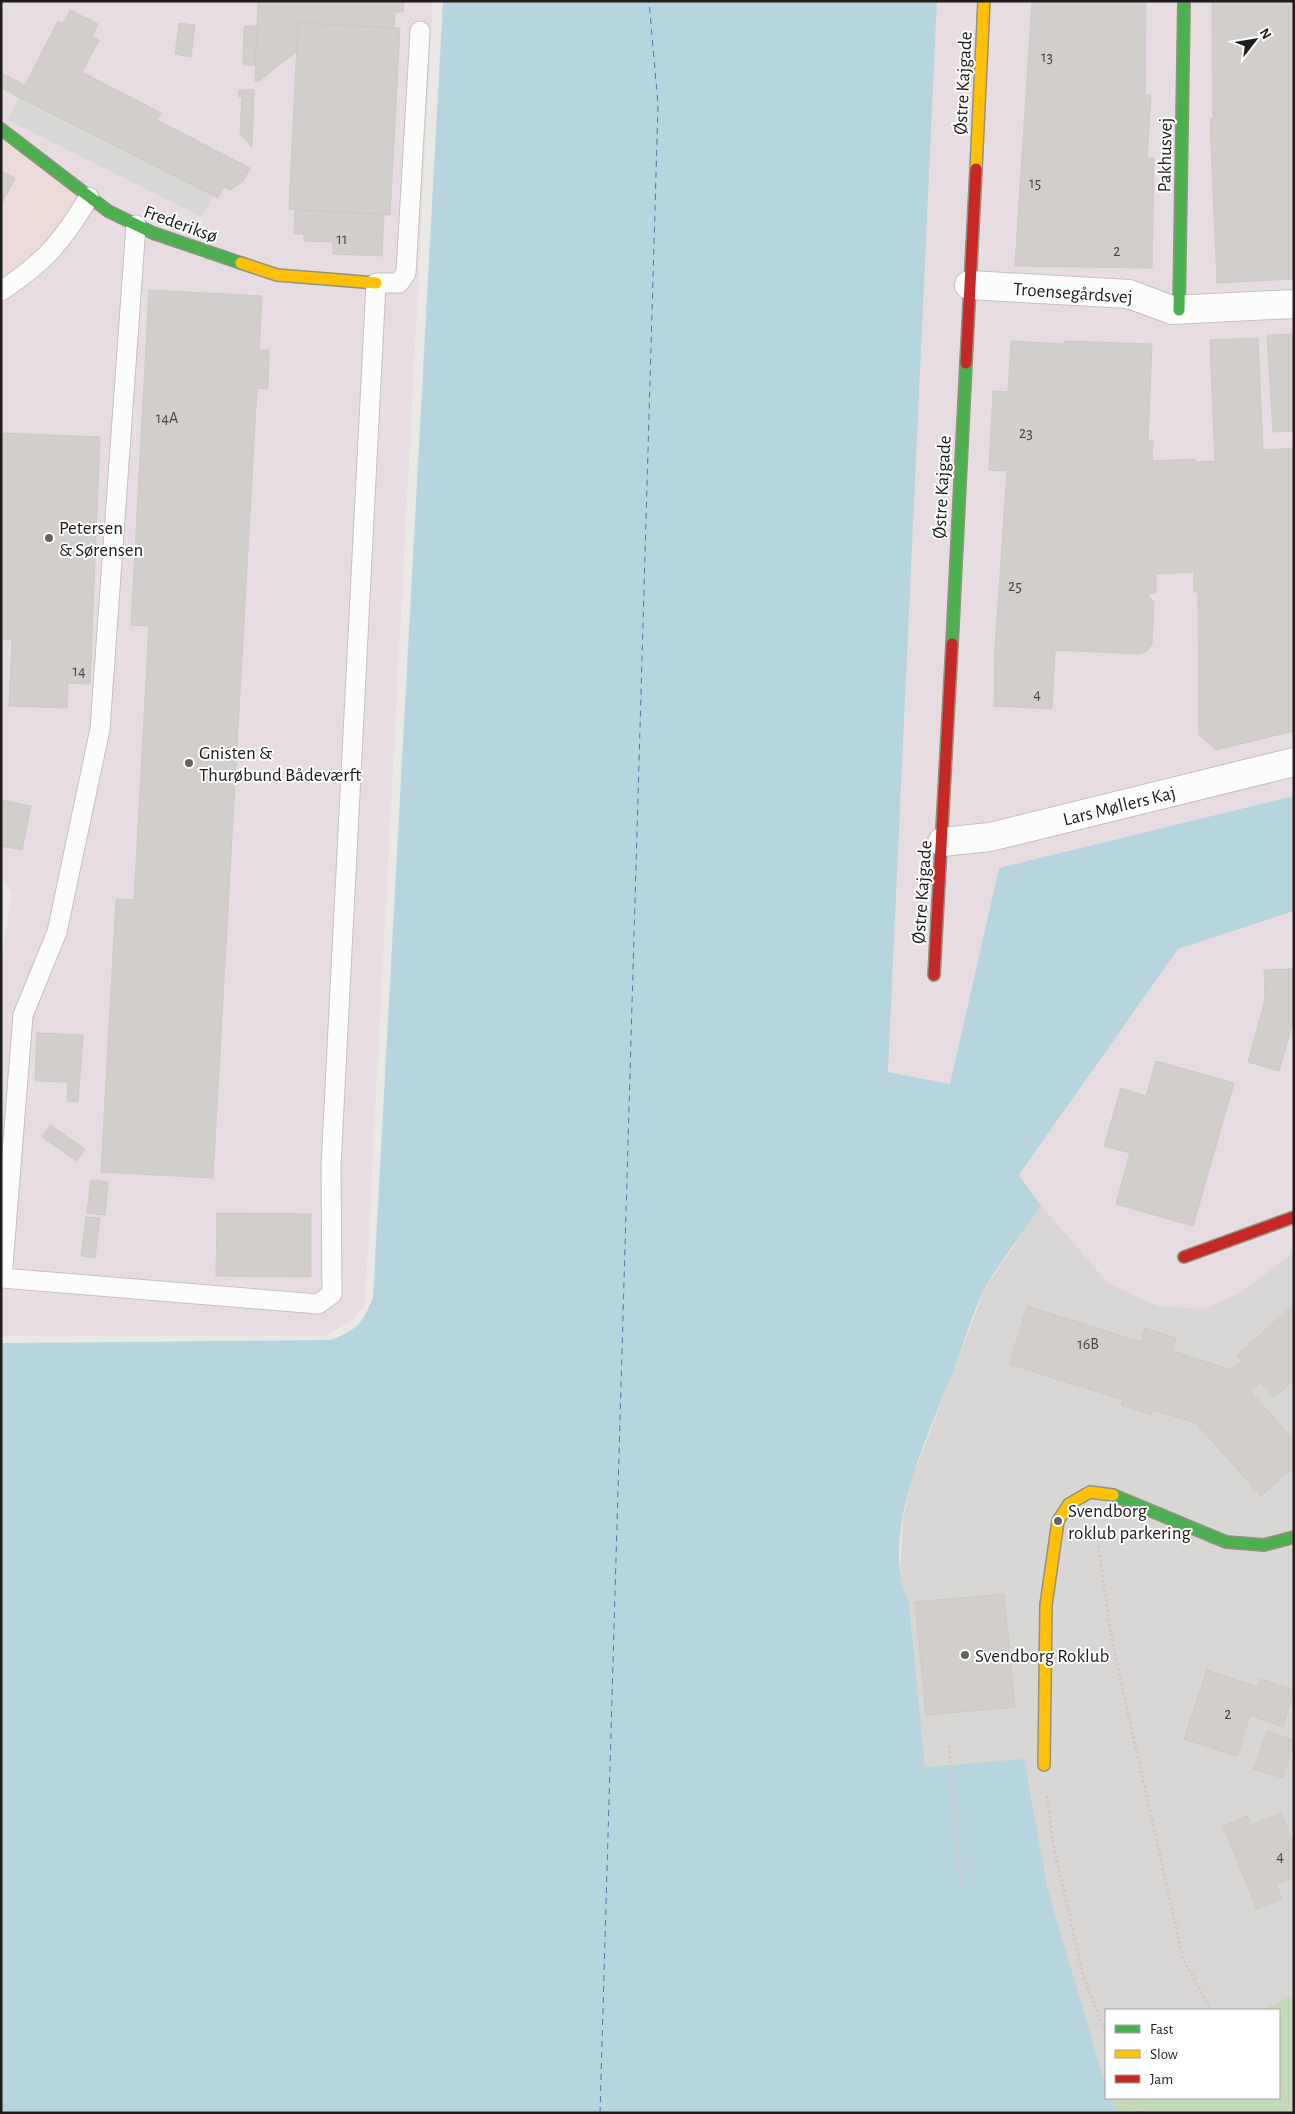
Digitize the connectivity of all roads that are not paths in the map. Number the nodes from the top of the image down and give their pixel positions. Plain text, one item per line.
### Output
1 (984, 1) edge
2 (1184, 1) edge
3 (420, 31) dead end
4 (1, 129) edge
5 (89, 197) junction
6 (136, 225) junction
7 (376, 283) junction
8 (969, 285) junction
9 (1, 291) edge
10 (1294, 304) edge
11 (1179, 310) junction
12 (1294, 762) edge
13 (942, 842) junction
14 (934, 975) dead end
15 (1294, 1217) edge
16 (1184, 1257) dead end
17 (1294, 1537) edge
18 (1044, 1765) road end

1 - 8 street, Østre Kajgade
2 - 11 street, Pakhusvej
3 - 7 lane
4 - 5 street, Frederiksø
5 - 6 street, Frederiksø
5 - 9 lane
6 - 7 street, Frederiksø
6 - 7 lane
8 - 11 street, Troensegårdsvej
8 - 13 street, Østre Kajgade
10 - 11 street, Troensegårdsvej
12 - 13 street, Lars Møllers Kaj
13 - 14 street, Østre Kajgade
15 - 16 street
17 - 18 street

